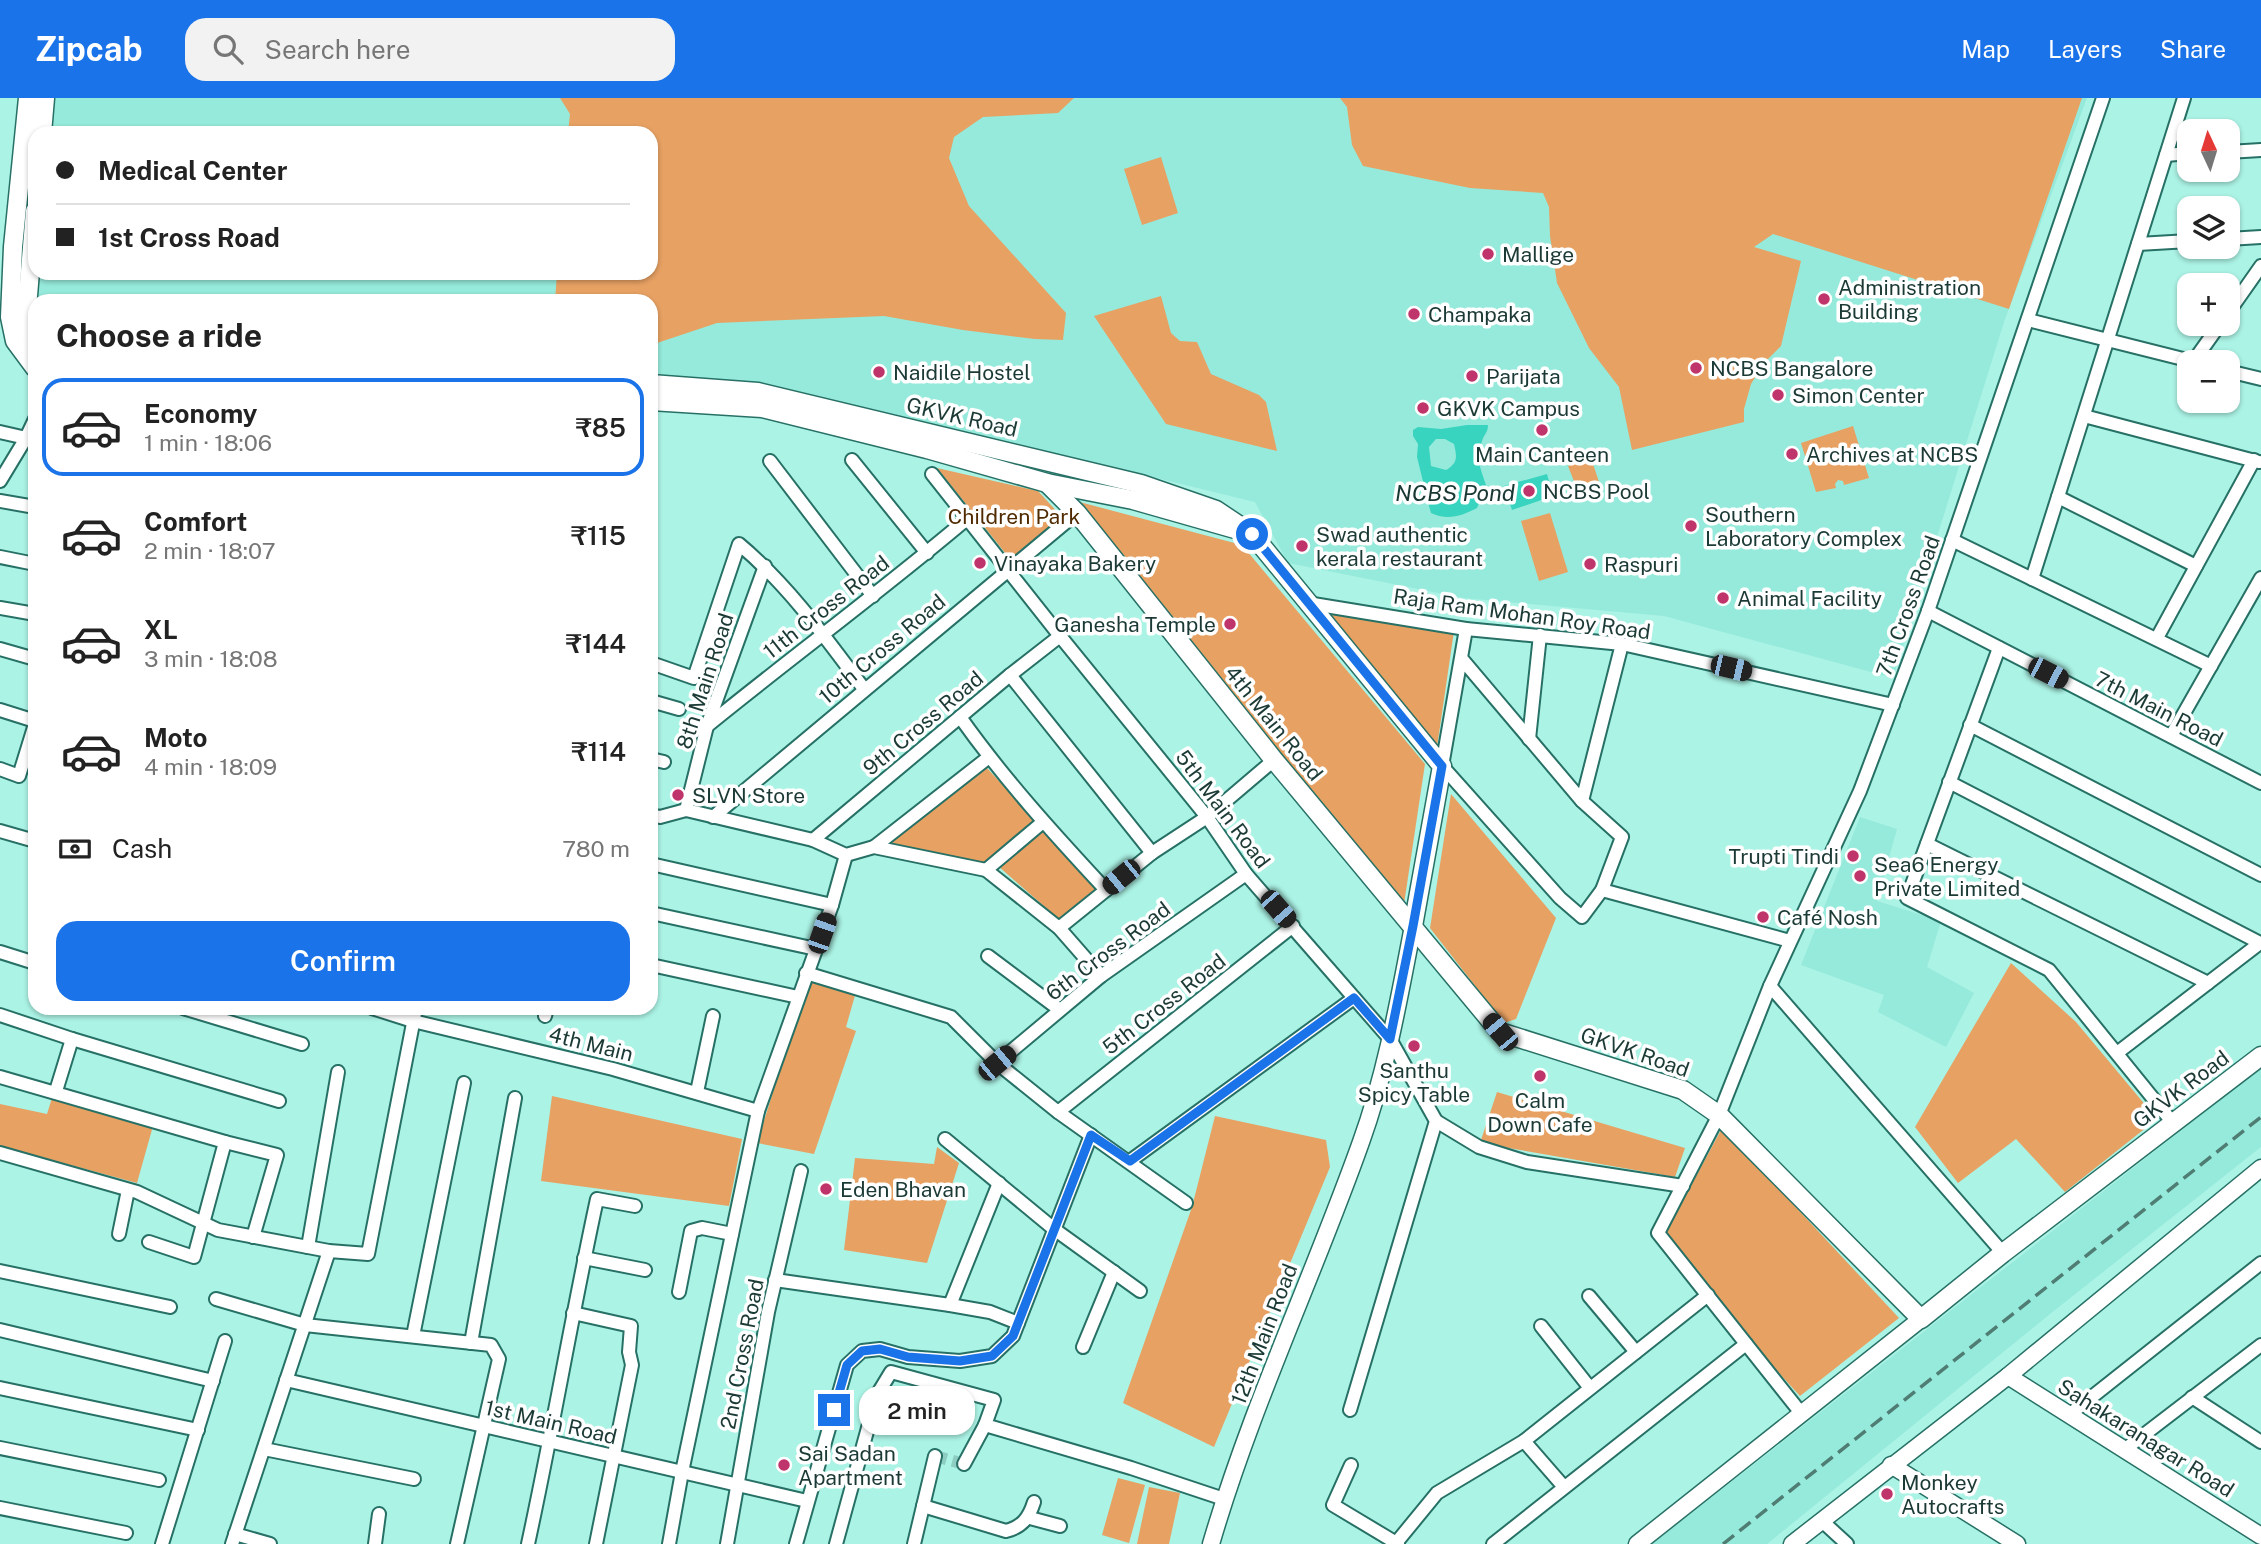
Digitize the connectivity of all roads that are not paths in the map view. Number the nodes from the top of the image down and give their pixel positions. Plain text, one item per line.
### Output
1 (28, 98) edge
2 (45, 98) edge
3 (2103, 98) edge
4 (2184, 98) edge
5 (43, 126) edge
6 (2261, 150) edge
7 (2240, 151) edge
8 (2177, 154) edge
9 (2166, 155) junction
10 (2261, 237) edge
11 (2240, 238) edge
12 (2177, 242) edge
13 (2138, 244) junction
14 (6, 247) edge
15 (28, 250) edge
16 (28, 263) edge
17 (2261, 266) edge
18 (2240, 296) edge
19 (12, 317) edge
20 (2028, 320) junction
21 (28, 336) edge
22 (2107, 340) junction
23 (2177, 358) edge
24 (28, 359) edge
25 (2240, 373) edge
26 (2261, 379) edge
27 (658, 385) edge
28 (658, 401) edge
29 (2084, 416) junction
30 (0, 432) edge
31 (28, 438) edge
32 (28, 443) edge
33 (1030, 457) junction
34 (852, 460) dead end
35 (770, 461) dead end
36 (2257, 461) edge
37 (932, 474) dead end
38 (1025, 477) junction
39 (0, 481) edge
40 (1047, 483) junction
41 (2058, 498) junction
42 (0, 501) edge
43 (28, 506) edge
44 (1077, 513) junction
45 (968, 518) junction
46 (1252, 534) junction
47 (1952, 540) junction
48 (927, 553) junction
49 (0, 557) edge
50 (28, 563) edge
51 (765, 566) junction
52 (2196, 566) junction
53 (1007, 570) junction
54 (2261, 578) edge
55 (2032, 579) junction
56 (873, 596) junction
57 (1307, 603) junction
58 (0, 608) edge
59 (1928, 611) junction
60 (28, 613) edge
61 (1466, 629) junction
62 (822, 633) junction
63 (1540, 635) junction
64 (1060, 636) junction
65 (2157, 638) junction
66 (1622, 644) junction
67 (1999, 648) junction
68 (0, 649) edge
69 (28, 657) edge
70 (1461, 659) junction
71 (658, 665) edge
72 (2211, 666) junction
73 (1010, 675) junction
74 (864, 689) junction
75 (658, 703) edge
76 (1893, 705) junction
77 (679, 709) dead end
78 (0, 710) edge
79 (960, 717) junction
80 (28, 720) edge
81 (1970, 725) junction
82 (707, 726) junction
83 (2171, 736) junction
84 (1529, 739) junction
85 (28, 746) edge
86 (989, 757) junction
87 (1274, 760) junction
88 (1442, 766) junction
89 (0, 769) edge
90 (2260, 779) edge
91 (1949, 782) junction
92 (1582, 801) junction
93 (686, 810) junction
94 (658, 817) edge
95 (713, 817) junction
96 (1207, 817) junction
97 (1044, 822) junction
98 (0, 831) edge
99 (28, 839) edge
100 (813, 840) junction
101 (1927, 844) junction
102 (874, 847) junction
103 (1152, 853) junction
104 (846, 855) junction
105 (658, 866) edge
106 (986, 870) junction
107 (1246, 874) junction
108 (2261, 875) edge
109 (1106, 890) junction
110 (1602, 890) junction
111 (832, 905) junction
112 (658, 916) edge
113 (1293, 926) junction
114 (1413, 926) junction
115 (1059, 928) junction
116 (1790, 941) junction
117 (2260, 943) edge
118 (816, 950) junction
119 (0, 952) edge
120 (988, 956) dead end
121 (28, 961) edge
122 (658, 967) edge
123 (806, 973) junction
124 (1101, 976) junction
125 (2208, 984) junction
126 (1770, 986) junction
127 (798, 997) junction
128 (1354, 998) junction
129 (1060, 1010) junction
130 (206, 1015) edge
131 (414, 1015) edge
132 (418, 1015) edge
133 (0, 1016) edge
134 (713, 1016) dead end
135 (72, 1039) junction
136 (1390, 1039) junction
137 (302, 1044) dead end
138 (2117, 1054) junction
139 (2261, 1056) edge
140 (997, 1063) junction
141 (338, 1072) dead end
142 (0, 1077) edge
143 (464, 1083) dead end
144 (56, 1091) junction
145 (697, 1093) junction
146 (515, 1098) dead end
147 (279, 1101) dead end
148 (758, 1111) junction
149 (1058, 1112) junction
150 (1719, 1115) junction
151 (1436, 1121) junction
152 (2173, 1123) junction
153 (1091, 1135) junction
154 (945, 1139) dead end
155 (225, 1142) junction
156 (0, 1153) edge
157 (1130, 1161) junction
158 (2261, 1168) edge
159 (801, 1171) dead end
160 (999, 1183) junction
161 (1683, 1186) junction
162 (128, 1189) junction
163 (1186, 1203) dead end
164 (635, 1206) dead end
165 (202, 1223) junction
166 (1054, 1229) junction
167 (119, 1234) dead end
168 (732, 1234) junction
169 (253, 1237) junction
170 (149, 1242) dead end
171 (308, 1247) junction
172 (329, 1251) junction
173 (2003, 1253) junction
174 (584, 1258) junction
175 (2261, 1263) edge
176 (0, 1270) edge
177 (645, 1270) dead end
178 (1114, 1272) junction
179 (775, 1280) junction
180 (1140, 1291) dead end
181 (679, 1292) dead end
182 (1708, 1295) junction
183 (1589, 1296) dead end
184 (216, 1299) dead end
185 (950, 1305) junction
186 (170, 1307) dead end
187 (573, 1313) junction
188 (1921, 1319) junction
189 (1018, 1323) junction
190 (305, 1325) junction
191 (1541, 1326) dead end
192 (0, 1330) edge
193 (413, 1336) junction
194 (225, 1341) dead end
195 (471, 1343) junction
196 (1746, 1344) junction
197 (2261, 1345) edge
198 (1083, 1347) dead end
199 (1636, 1352) junction
200 (2249, 1354) junction
201 (2261, 1362) edge
202 (2008, 1376) junction
203 (286, 1380) junction
204 (213, 1381) junction
205 (0, 1388) edge
206 (1590, 1388) junction
207 (2192, 1397) junction
208 (1350, 1410) dead end
209 (1801, 1413) junction
210 (2069, 1415) junction
211 (985, 1425) junction
212 (485, 1426) junction
213 (198, 1430) junction
214 (1524, 1441) junction
215 (551, 1442) junction
216 (2261, 1442) edge
217 (0, 1448) edge
218 (264, 1450) junction
219 (2124, 1450) junction
220 (614, 1456) junction
221 (935, 1456) dead end
222 (964, 1464) dead end
223 (1351, 1465) dead end
224 (1891, 1465) junction
225 (682, 1472) junction
226 (159, 1479) dead end
227 (414, 1479) dead end
228 (738, 1485) junction
229 (1564, 1487) junction
230 (1224, 1499) junction
231 (807, 1501) junction
232 (1034, 1502) dead end
233 (923, 1506) junction
234 (0, 1508) edge
235 (379, 1514) dead end
236 (1030, 1518) junction
237 (1821, 1520) junction
238 (1060, 1526) dead end
239 (126, 1533) dead end
240 (2261, 1536) edge
241 (233, 1539) edge
242 (1397, 1543) edge
243 (162, 1544) edge
244 (270, 1544) edge
245 (375, 1544) edge
246 (457, 1544) edge
247 (528, 1544) edge
248 (596, 1544) edge
249 (669, 1544) edge
250 (727, 1544) edge
251 (796, 1544) edge
252 (836, 1544) edge
253 (914, 1544) edge
254 (1211, 1544) edge
255 (1493, 1544) edge
256 (1637, 1544) edge
257 (1792, 1544) edge
258 (1847, 1544) edge
259 (2017, 1544) edge

1 - 14 main road
2 - 5 main road
3 - 20 street, 7th Cross Road
4 - 9 street
6 - 7 street
8 - 9 street
9 - 13 street
10 - 11 street
12 - 13 street
13 - 22 street
14 - 15 street
14 - 19 main road
16 - 19 main road
17 - 18 street
19 - 21 main road
19 - 24 main road
20 - 22 street
20 - 47 street, 7th Cross Road
22 - 23 street
22 - 29 street
25 - 26 street
27 - 33 main road, GKVK Road
28 - 38 main road, GKVK Road
29 - 36 street
29 - 41 street
30 - 31 street
32 - 39 street
33 - 38 main road
33 - 46 main road, GKVK Road
34 - 48 street
35 - 56 street
36 - 52 street
37 - 45 street, 5th Main Road
38 - 40 main road, GKVK Road
40 - 44 main road, 4th Main Road
40 - 46 main road, GKVK Road
41 - 52 street
41 - 55 street
42 - 43 street
44 - 53 street, 10th Cross Road
44 - 87 main road, 4th Main Road
45 - 48 street, 11th Cross Road
45 - 53 street, 5th Main Road
46 - 57 main road, GKVK Road
47 - 55 street
47 - 59 street, 7th Cross Road
48 - 56 street, 11th Cross Road
49 - 50 street
51 - 62 street
51 - 71 street
51 - 82 street, 8th Main Road
52 - 65 street
53 - 64 street, 5th Main Road
53 - 74 street, 10th Cross Road
54 - 72 street
55 - 65 street
56 - 62 street, 11th Cross Road
57 - 61 street, Raja Ram Mohan Roy Road
57 - 88 main road, GKVK Road
58 - 60 street
59 - 67 street, 7th Main Road
59 - 76 street, 7th Cross Road
61 - 63 street, Raja Ram Mohan Roy Road
61 - 70 street
62 - 74 street
62 - 82 street, 11th Cross Road
63 - 66 street, Raja Ram Mohan Roy Road
63 - 84 street
64 - 73 street, 9th Cross Road
64 - 96 street, 5th Main Road
65 - 72 street
66 - 76 street, Raja Ram Mohan Roy Road
66 - 92 street
67 - 81 street
67 - 83 street, 7th Main Road
68 - 69 street
70 - 84 street
70 - 88 street
72 - 83 street
73 - 79 street, 9th Cross Road
73 - 103 street
74 - 95 street, 10th Cross Road
75 - 77 street
76 - 116 street, 7th Cross Road
78 - 80 street
79 - 86 street
79 - 100 street, 9th Cross Road
81 - 91 street
81 - 108 street
82 - 93 street, 8th Main Road
83 - 90 street, 7th Main Road
84 - 92 street
85 - 89 street
86 - 97 street
86 - 102 street
87 - 96 street
87 - 114 main road, 4th Main Road
88 - 110 street
88 - 114 main road
91 - 101 street
91 - 117 street
92 - 110 street
93 - 94 street
93 - 95 street
95 - 100 street
96 - 103 street
96 - 107 street, 5th Main Road
97 - 106 street
97 - 109 street
98 - 99 street
100 - 104 street
101 - 125 street
101 - 138 street
102 - 104 street
102 - 106 street
103 - 109 street
104 - 111 street
105 - 111 street
106 - 115 street
107 - 113 street, 5th Main Road
107 - 124 street, 6th Cross Road
109 - 115 street
110 - 116 street
111 - 118 street
112 - 118 street
113 - 128 street, 5th Main Road
113 - 149 street, 5th Cross Road
114 - 136 street, 12th Main Road
114 - 150 main road, GKVK Road
115 - 124 street
116 - 126 street, 7th Cross Road
117 - 125 street
118 - 123 street
119 - 121 street
120 - 129 street
122 - 127 street
123 - 127 street
123 - 140 street
124 - 129 street, 6th Cross Road
125 - 138 street
126 - 150 street, 7th Cross Road
126 - 173 street
127 - 148 street
128 - 136 street, 5th Main Road
128 - 157 street
129 - 140 street, 6th Cross Road
130 - 137 street
131 - 172 street
132 - 145 street, 4th Main
133 - 135 street
134 - 145 street
135 - 144 street
135 - 147 street
136 - 151 street, 5th Main Road
136 - 230 street, 12th Main Road
138 - 152 street
139 - 152 main road, GKVK Road
140 - 149 street
141 - 171 street
142 - 144 street
143 - 193 street
144 - 155 street
145 - 148 street, 4th Main
146 - 195 street
148 - 168 street
149 - 153 street
150 - 161 street, 7th Cross Road
150 - 188 main road, GKVK Road
151 - 161 street
151 - 208 street
152 - 173 main road, GKVK Road
153 - 157 street
153 - 166 street
154 - 160 street
155 - 165 street
155 - 169 street
156 - 162 street
157 - 163 street
158 - 202 street
159 - 179 street, 2nd Cross Road
160 - 166 street
160 - 185 street
161 - 182 street, 7th Cross Road
162 - 165 street
162 - 167 street
164 - 174 street
165 - 169 street
165 - 170 street
166 - 178 street
166 - 189 street
168 - 181 street
168 - 225 street
169 - 171 street
171 - 172 street
172 - 190 street
173 - 188 main road, GKVK Road
174 - 177 street
174 - 187 street
175 - 210 street
176 - 186 street
178 - 180 street
178 - 198 street
179 - 185 street
179 - 228 street, 2nd Cross Road
182 - 196 street
182 - 199 street
183 - 199 street
184 - 190 street
185 - 189 street
187 - 215 street
187 - 220 street
188 - 209 street
189 - 231 street
190 - 193 street
190 - 203 street
191 - 206 street
192 - 204 street
193 - 195 street
194 - 204 street
195 - 212 street
196 - 209 street
196 - 229 street
197 - 200 street
199 - 206 street
200 - 201 street
200 - 207 street
202 - 210 street, Sahakaranagar Road
202 - 224 street
203 - 212 street, 1st Main Road
203 - 218 street
204 - 213 street
205 - 213 street
206 - 214 street
207 - 216 street
207 - 219 street
209 - 256 street
210 - 219 street, Sahakaranagar Road
211 - 222 street
211 - 230 street
211 - 252 street
212 - 215 street, 1st Main Road
212 - 246 street
213 - 243 street
214 - 229 street
214 - 242 street
215 - 220 street, 1st Main Road
215 - 247 street
217 - 226 street
218 - 227 street
218 - 241 street
219 - 240 street, Sahakaranagar Road
220 - 225 street, 1st Main Road
220 - 248 street
221 - 233 street
223 - 242 street
224 - 237 street
224 - 259 street
225 - 228 street, 1st Main Road
225 - 249 street
228 - 231 street, 1st Main Road
228 - 250 street, 2nd Cross Road
229 - 255 street
230 - 254 street, 12th Main Road
231 - 251 street
232 - 236 street
233 - 236 street
233 - 253 street
234 - 239 street
235 - 245 street
236 - 238 street
237 - 257 street
237 - 258 street
241 - 244 street

